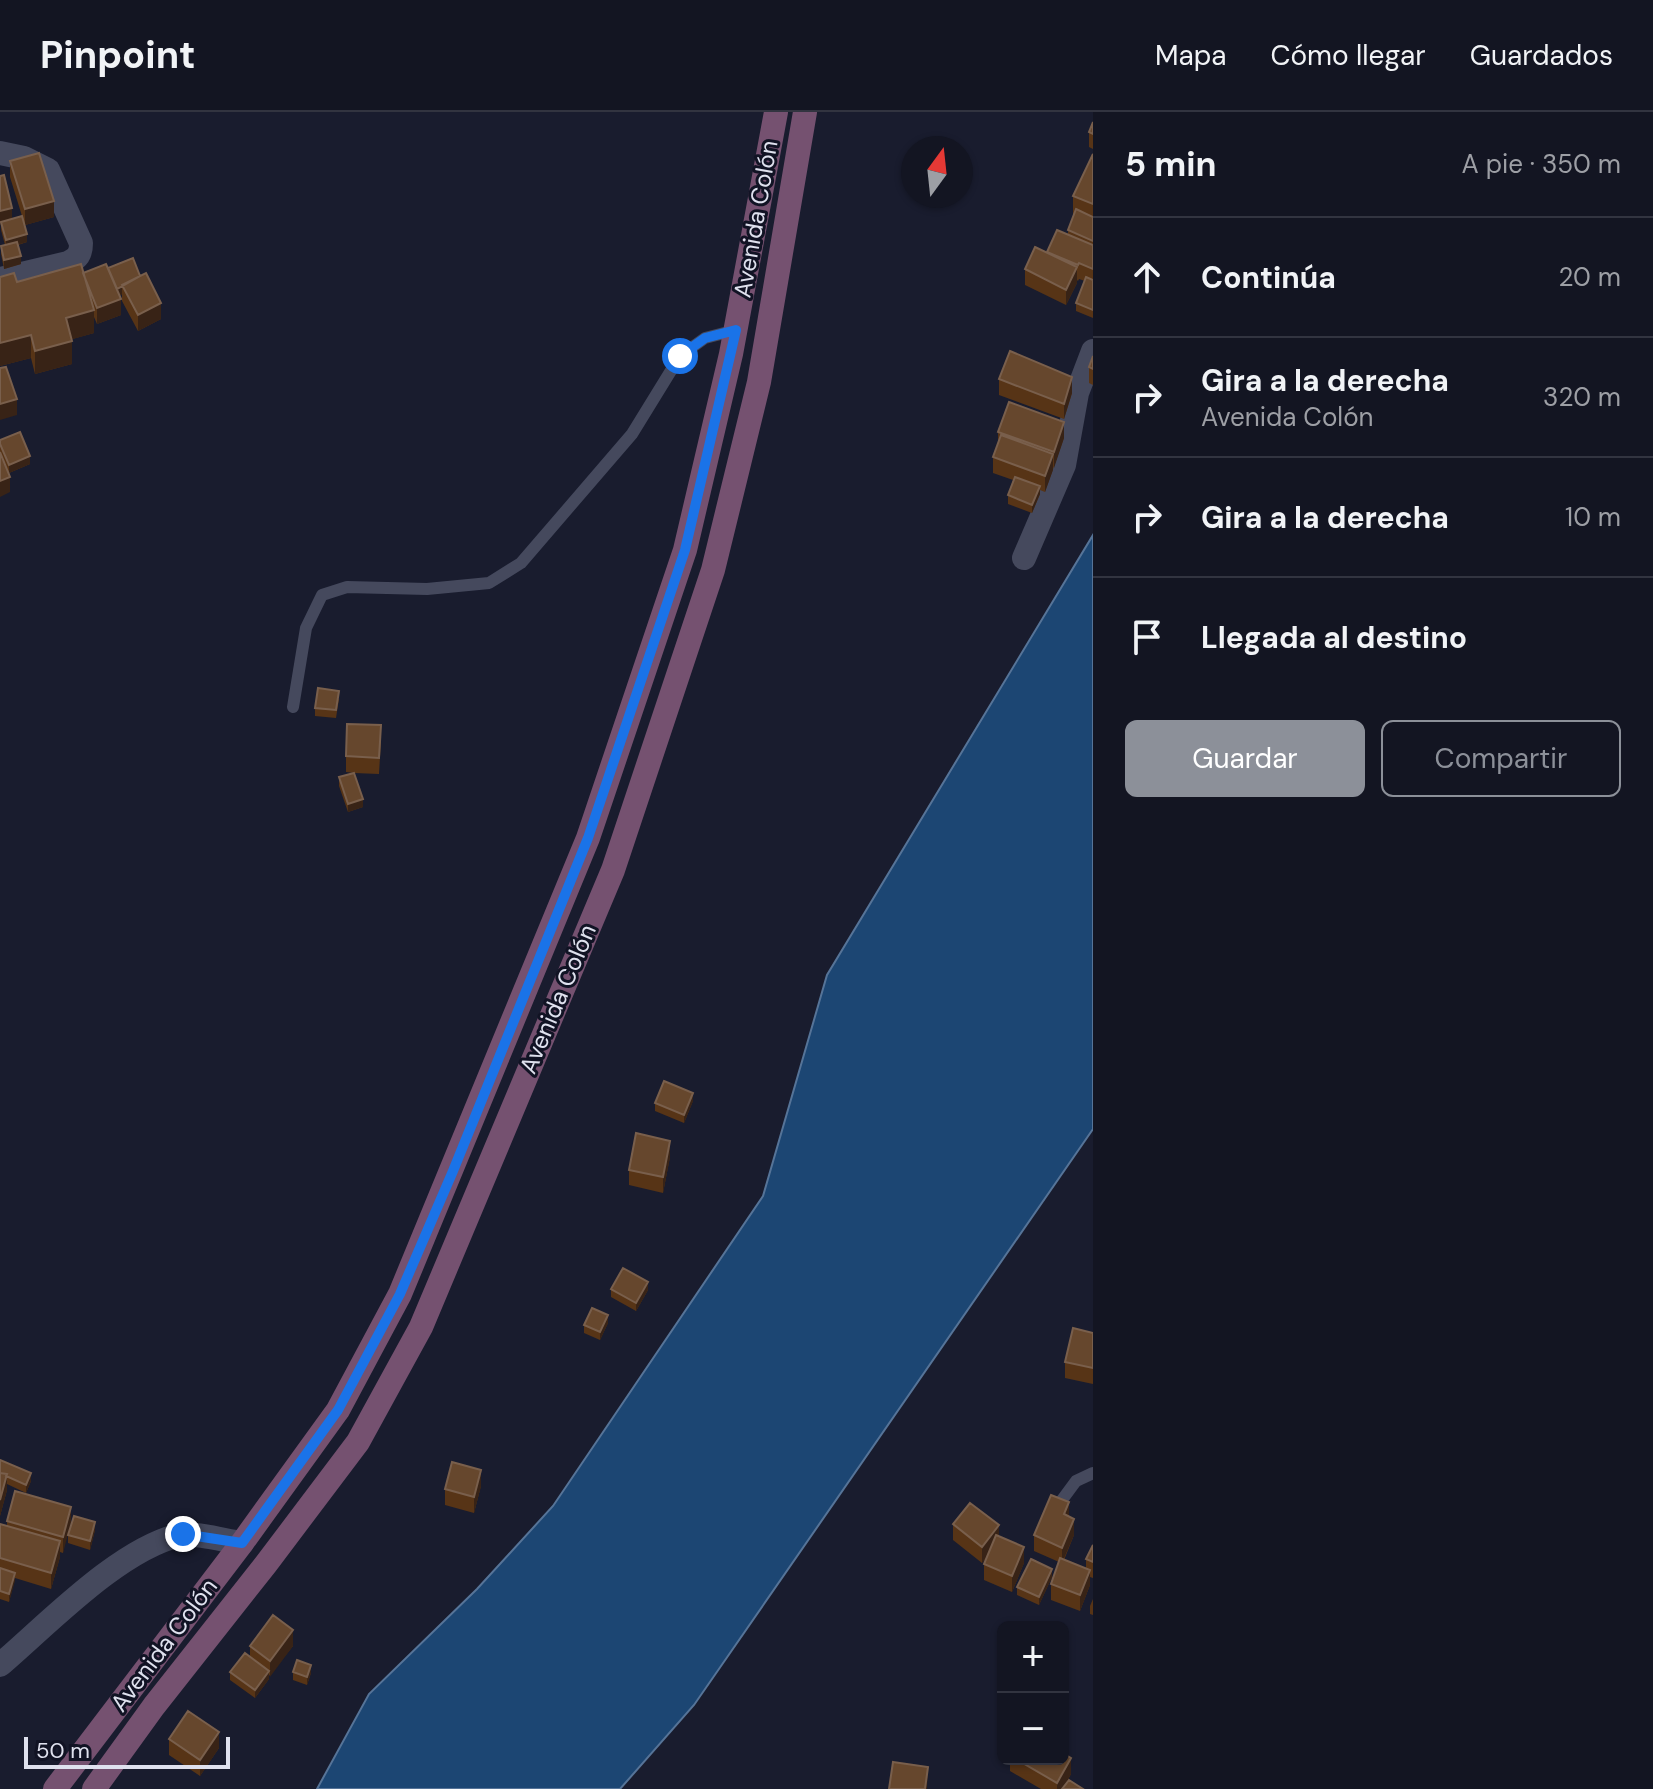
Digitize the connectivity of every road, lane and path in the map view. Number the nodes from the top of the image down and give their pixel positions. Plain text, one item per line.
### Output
1 (776, 112) edge
2 (805, 112) edge
3 (0, 153) edge
4 (0, 279) edge
5 (736, 330) junction
6 (1093, 351) edge
7 (1024, 558) dead end
8 (293, 707) dead end
9 (1093, 1473) edge
10 (1059, 1504) edge
11 (242, 1543) junction
12 (0, 1665) edge
13 (55, 1789) edge
14 (94, 1789) edge

1 - 5 main road, Avenida Colón
2 - 14 main road, Avenida Colón
3 - 4 street
5 - 8 lane
5 - 11 main road, Avenida Colón
6 - 7 street
9 - 10 lane
11 - 12 street
11 - 13 main road, Avenida Colón

